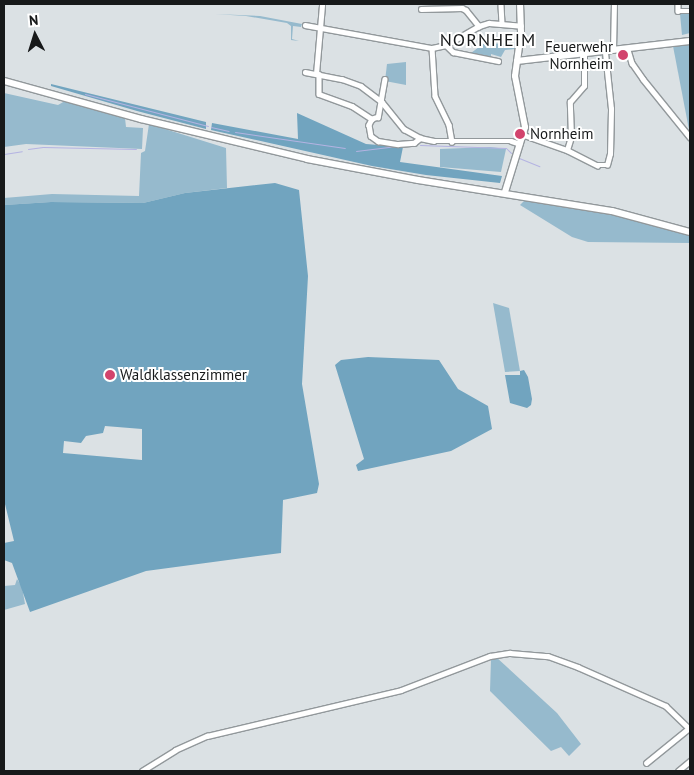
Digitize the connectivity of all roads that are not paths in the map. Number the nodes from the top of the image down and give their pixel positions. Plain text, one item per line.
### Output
1 (520, 4) edge
2 (614, 4) edge
3 (678, 4) edge
4 (322, 5) dead end
5 (501, 5) edge
6 (421, 9) dead end
7 (690, 11) edge
8 (502, 23) junction
9 (305, 25) dead end
10 (479, 26) junction
11 (521, 26) junction
12 (320, 27) junction
13 (690, 42) edge
14 (446, 45) junction
15 (432, 48) junction
16 (628, 50) junction
17 (609, 52) junction
18 (584, 54) junction
19 (498, 61) dead end
20 (517, 61) junction
21 (305, 72) dead end
22 (318, 74) junction
23 (385, 79) dead end
24 (4, 81) edge
25 (382, 102) junction
26 (372, 119) junction
27 (524, 135) junction
28 (690, 137) edge
29 (420, 138) junction
30 (452, 142) junction
31 (520, 144) junction
32 (567, 150) junction
33 (505, 192) junction
34 (690, 232) edge
35 (690, 729) edge
36 (690, 761) edge
37 (646, 763) dead end
38 (142, 771) edge
39 (678, 771) edge

1 - 11 main road
2 - 17 street
3 - 7 street
4 - 12 street
5 - 8 street
6 - 10 street
8 - 10 street
8 - 11 street
9 - 12 street
10 - 14 street
11 - 20 main road
12 - 15 street
12 - 22 street
13 - 16 main road
14 - 15 street
14 - 19 street
15 - 30 street
16 - 17 main road
16 - 28 street
17 - 18 main road
17 - 32 street
18 - 20 main road
18 - 32 street
20 - 27 main road
21 - 22 street
22 - 25 street
22 - 26 street
23 - 25 street
24 - 33 main road
25 - 26 street
25 - 29 street
26 - 29 street
27 - 31 main road
27 - 32 street
29 - 30 street
30 - 31 street
31 - 33 main road
33 - 34 main road
35 - 37 street
35 - 38 street
36 - 39 street

